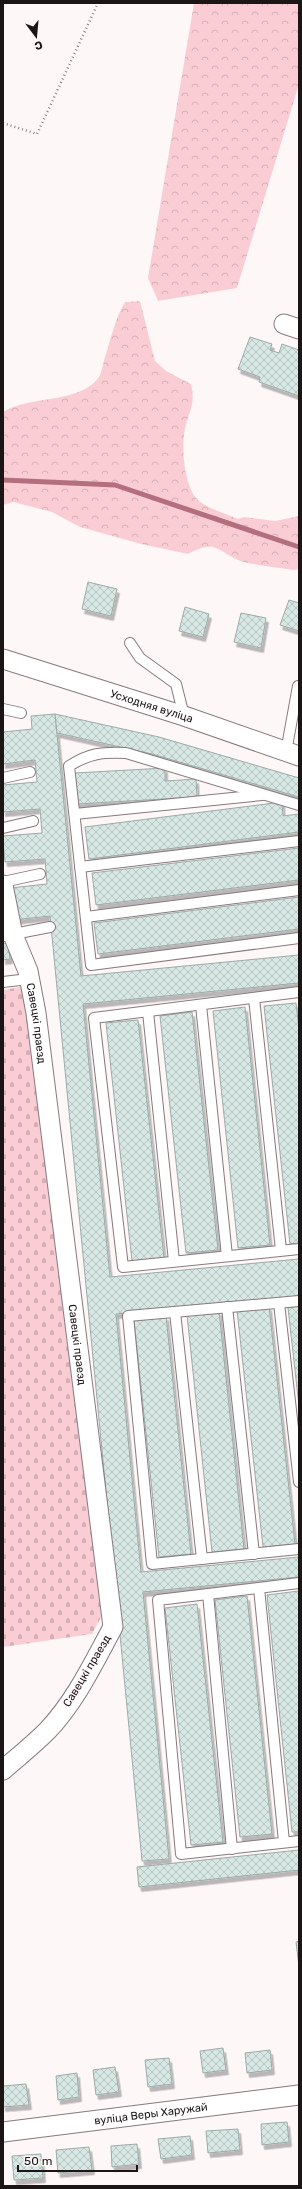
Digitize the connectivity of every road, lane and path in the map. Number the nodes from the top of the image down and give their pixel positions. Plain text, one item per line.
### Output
1 (98, 3) edge
2 (3, 122) edge
3 (130, 643) dead end
4 (3, 660) edge
5 (298, 686) edge
6 (3, 709) edge
7 (20, 713) dead end
8 (184, 716) junction
9 (292, 754) edge
10 (30, 772) dead end
11 (3, 778) edge
12 (266, 795) junction
13 (299, 805) edge
14 (75, 814) junction
15 (33, 821) dead end
16 (3, 828) edge
17 (299, 841) edge
18 (80, 866) junction
19 (40, 874) dead end
20 (3, 884) edge
21 (299, 890) edge
22 (86, 917) junction
23 (50, 927) dead end
24 (8, 936) edge
25 (299, 938) edge
26 (29, 979) junction
27 (3, 982) edge
28 (299, 992) edge
29 (254, 998) junction
30 (201, 1005) junction
31 (148, 1012) junction
32 (299, 1249) edge
33 (281, 1250) junction
34 (227, 1256) junction
35 (174, 1262) junction
36 (299, 1301) edge
37 (279, 1303) junction
38 (227, 1307) junction
39 (175, 1312) junction
40 (299, 1482) edge
41 (299, 1549) edge
42 (254, 1554) junction
43 (202, 1559) junction
44 (299, 1583) edge
45 (259, 1588) junction
46 (208, 1594) junction
47 (3, 1770) edge
48 (299, 1841) edge
49 (284, 1842) junction
50 (232, 1848) junction
51 (299, 2095) edge
52 (3, 2132) edge

1 - 2 path
3 - 8 lane
4 - 8 street, Усходняя вуліца
5 - 9 lane
6 - 7 lane
8 - 9 street, Усходняя вуліца
10 - 11 lane
12 - 13 lane
12 - 14 lane
12 - 14 lane
14 - 18 lane
15 - 16 lane
17 - 18 lane
18 - 22 lane
19 - 20 lane
20 - 24 street, Савецкі праезд
21 - 22 lane
22 - 25 lane
23 - 24 lane
24 - 26 street, Савецкі праезд
26 - 27 lane
26 - 47 street, Савецкі праезд
28 - 29 lane
29 - 30 lane
29 - 33 lane
30 - 31 lane
30 - 34 lane
31 - 35 lane
31 - 35 lane
32 - 33 lane
33 - 34 lane
34 - 35 lane
36 - 37 lane
37 - 38 lane
37 - 40 lane
38 - 39 lane
38 - 42 lane
39 - 43 lane
39 - 43 lane
41 - 42 lane
42 - 43 lane
44 - 45 lane
45 - 46 lane
45 - 49 lane
46 - 50 lane
46 - 50 lane
48 - 49 lane
49 - 50 lane
51 - 52 street, вуліца Веры Харужай

